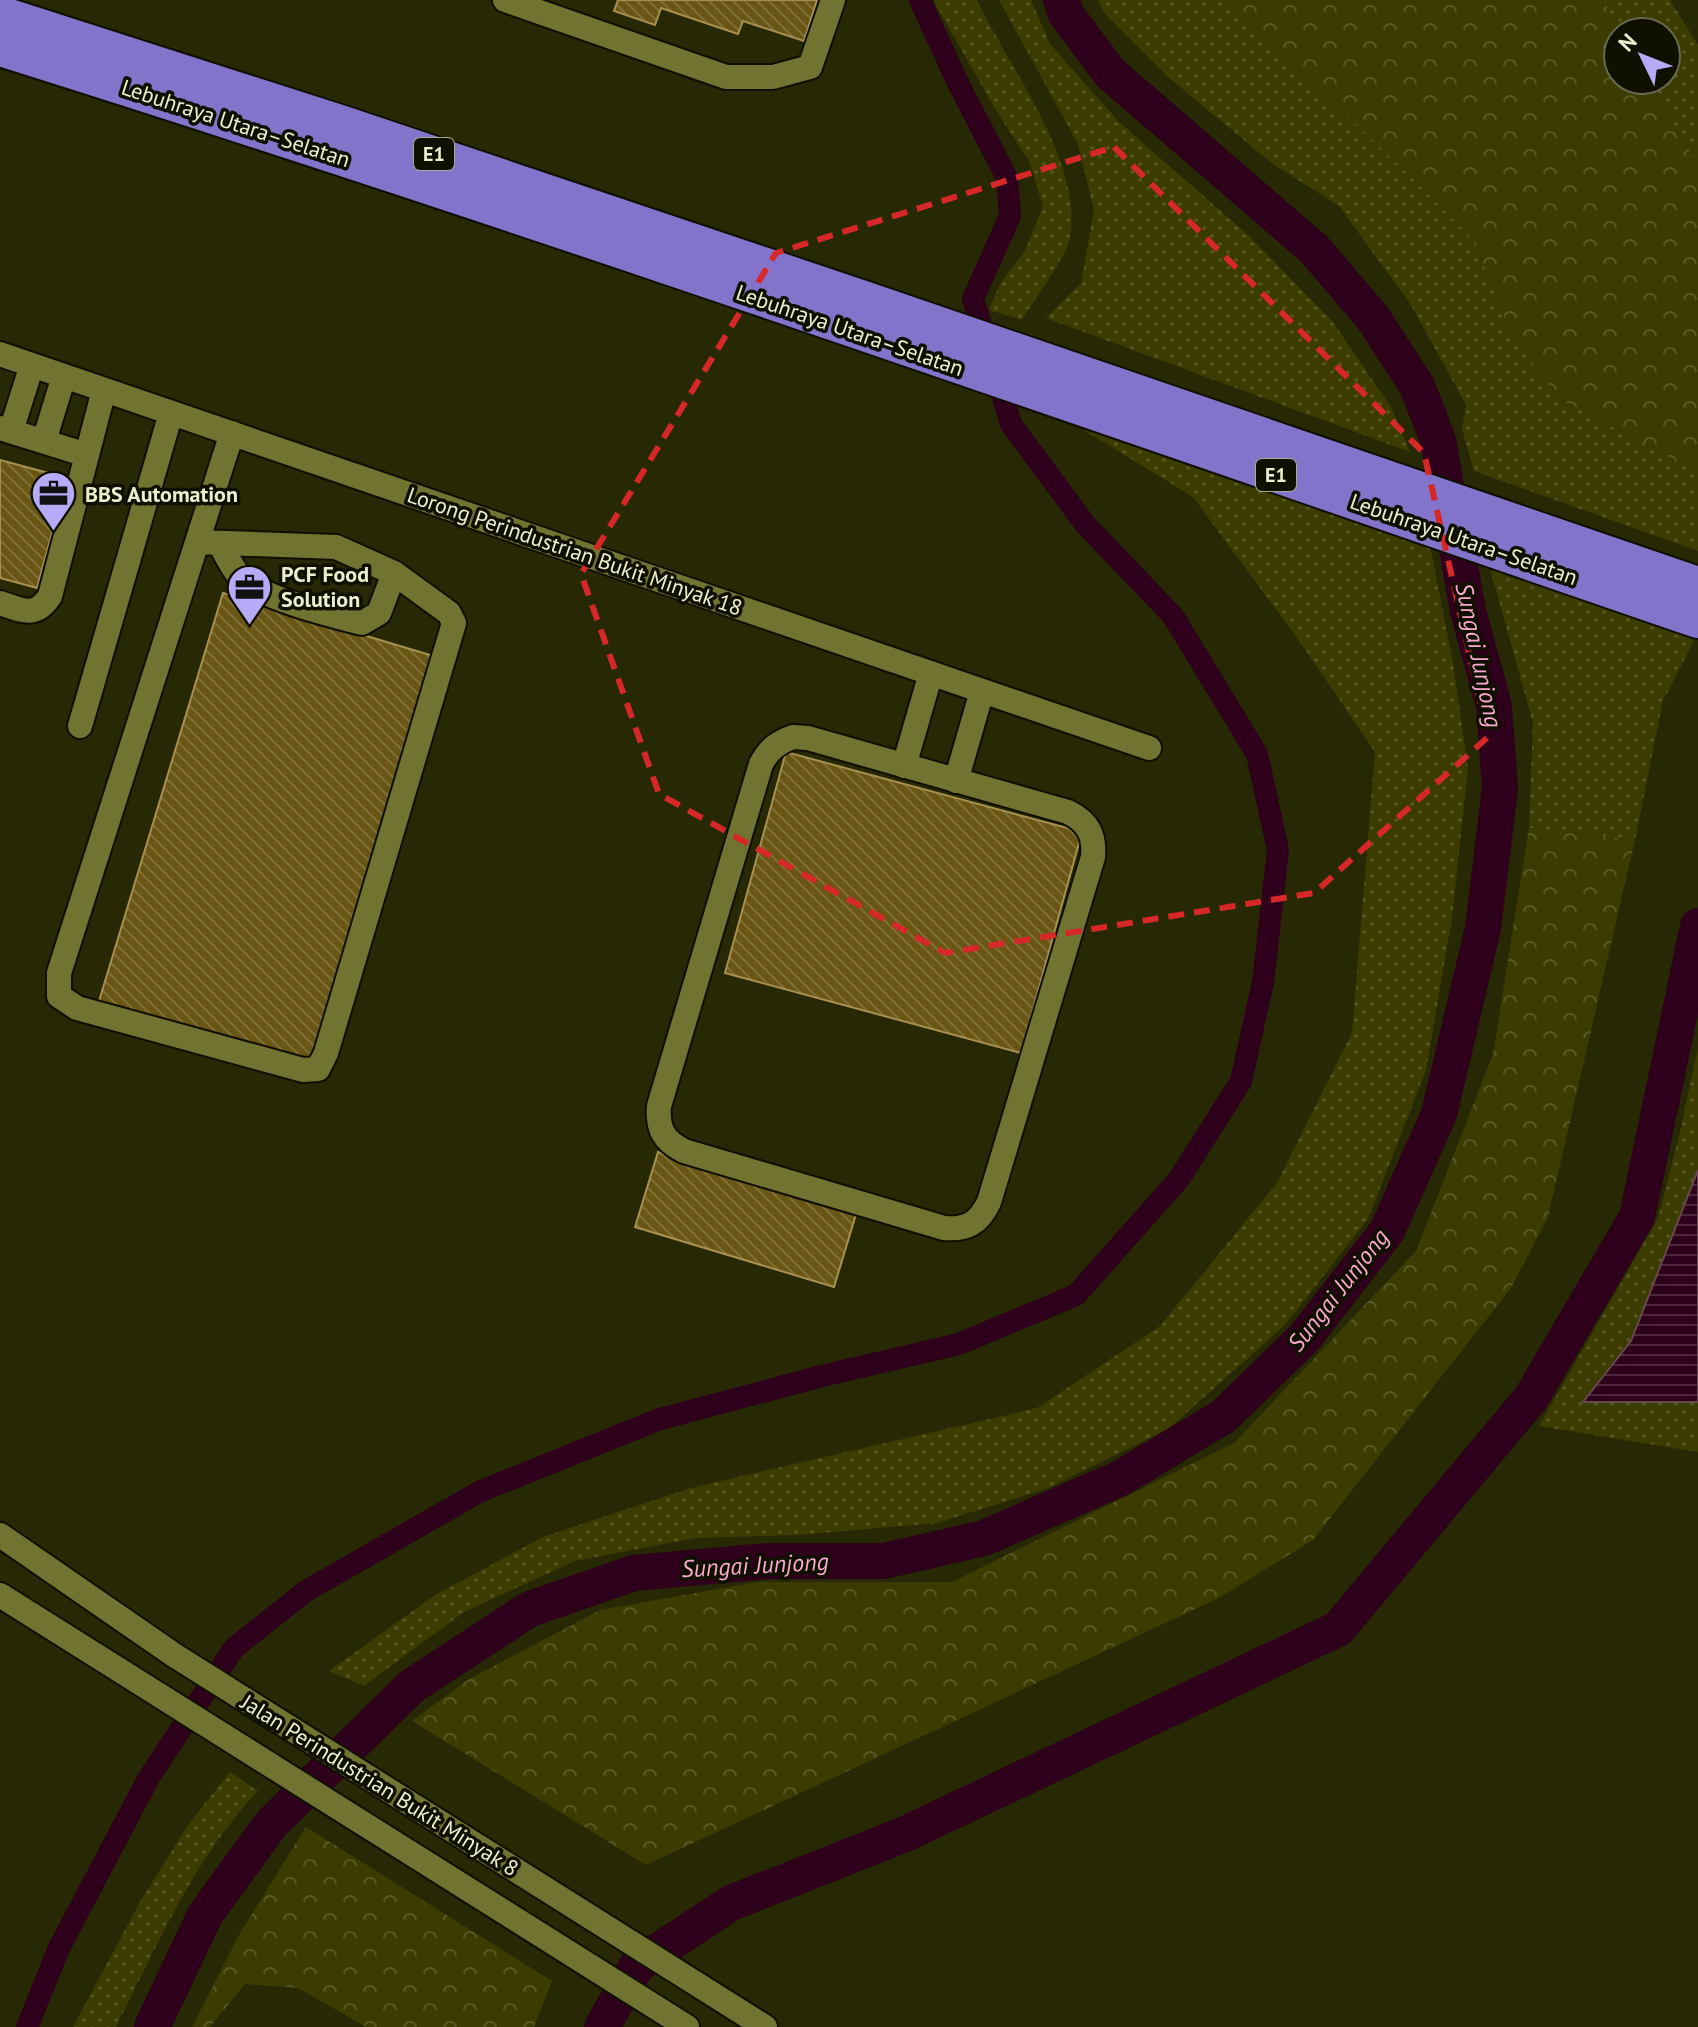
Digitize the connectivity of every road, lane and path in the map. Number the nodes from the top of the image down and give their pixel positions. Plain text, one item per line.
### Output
1 (505, 0) edge
2 (833, 0) edge
3 (0, 14) edge
4 (0, 48) edge
5 (861, 315) junction
6 (0, 354) edge
7 (32, 365) junction
8 (64, 376) junction
9 (104, 390) junction
10 (171, 413) junction
11 (5, 429) edge
12 (232, 433) junction
13 (44, 441) junction
14 (87, 455) junction
15 (209, 543) junction
16 (394, 573) junction
17 (1698, 585) edge
18 (0, 603) edge
19 (1698, 620) edge
20 (931, 673) junction
21 (982, 691) junction
22 (80, 726) dead end
23 (1149, 748) dead end
24 (904, 766) junction
25 (956, 781) junction
26 (0, 1535) edge
27 (0, 1595) edge
28 (687, 2027) edge
29 (765, 2027) edge

1 - 2 street
3 - 5 highway, Lebuhraya Utara–Selatan / E1
4 - 5 highway, Lebuhraya Utara–Selatan / E1
5 - 17 highway, Lebuhraya Utara–Selatan / E1
5 - 19 highway, Lebuhraya Utara–Selatan / E1
6 - 7 street, Lorong Perindustrian Bukit Minyak 18
7 - 8 street, Lorong Perindustrian Bukit Minyak 18
7 - 11 street
8 - 9 street, Lorong Perindustrian Bukit Minyak 18
8 - 13 street
9 - 10 street, Lorong Perindustrian Bukit Minyak 18
9 - 14 street
10 - 12 street, Lorong Perindustrian Bukit Minyak 18
10 - 22 street
11 - 13 street
12 - 15 street
12 - 20 street, Lorong Perindustrian Bukit Minyak 18
13 - 14 street
14 - 18 street
15 - 16 street
15 - 16 street
15 - 16 street
20 - 21 street, Lorong Perindustrian Bukit Minyak 18
20 - 24 street
21 - 23 street, Lorong Perindustrian Bukit Minyak 18
21 - 25 street
24 - 25 street
24 - 25 street
26 - 29 street, Jalan Perindustrian Bukit Minyak 8
27 - 28 street, Jalan Perindustrian Bukit Minyak 8

